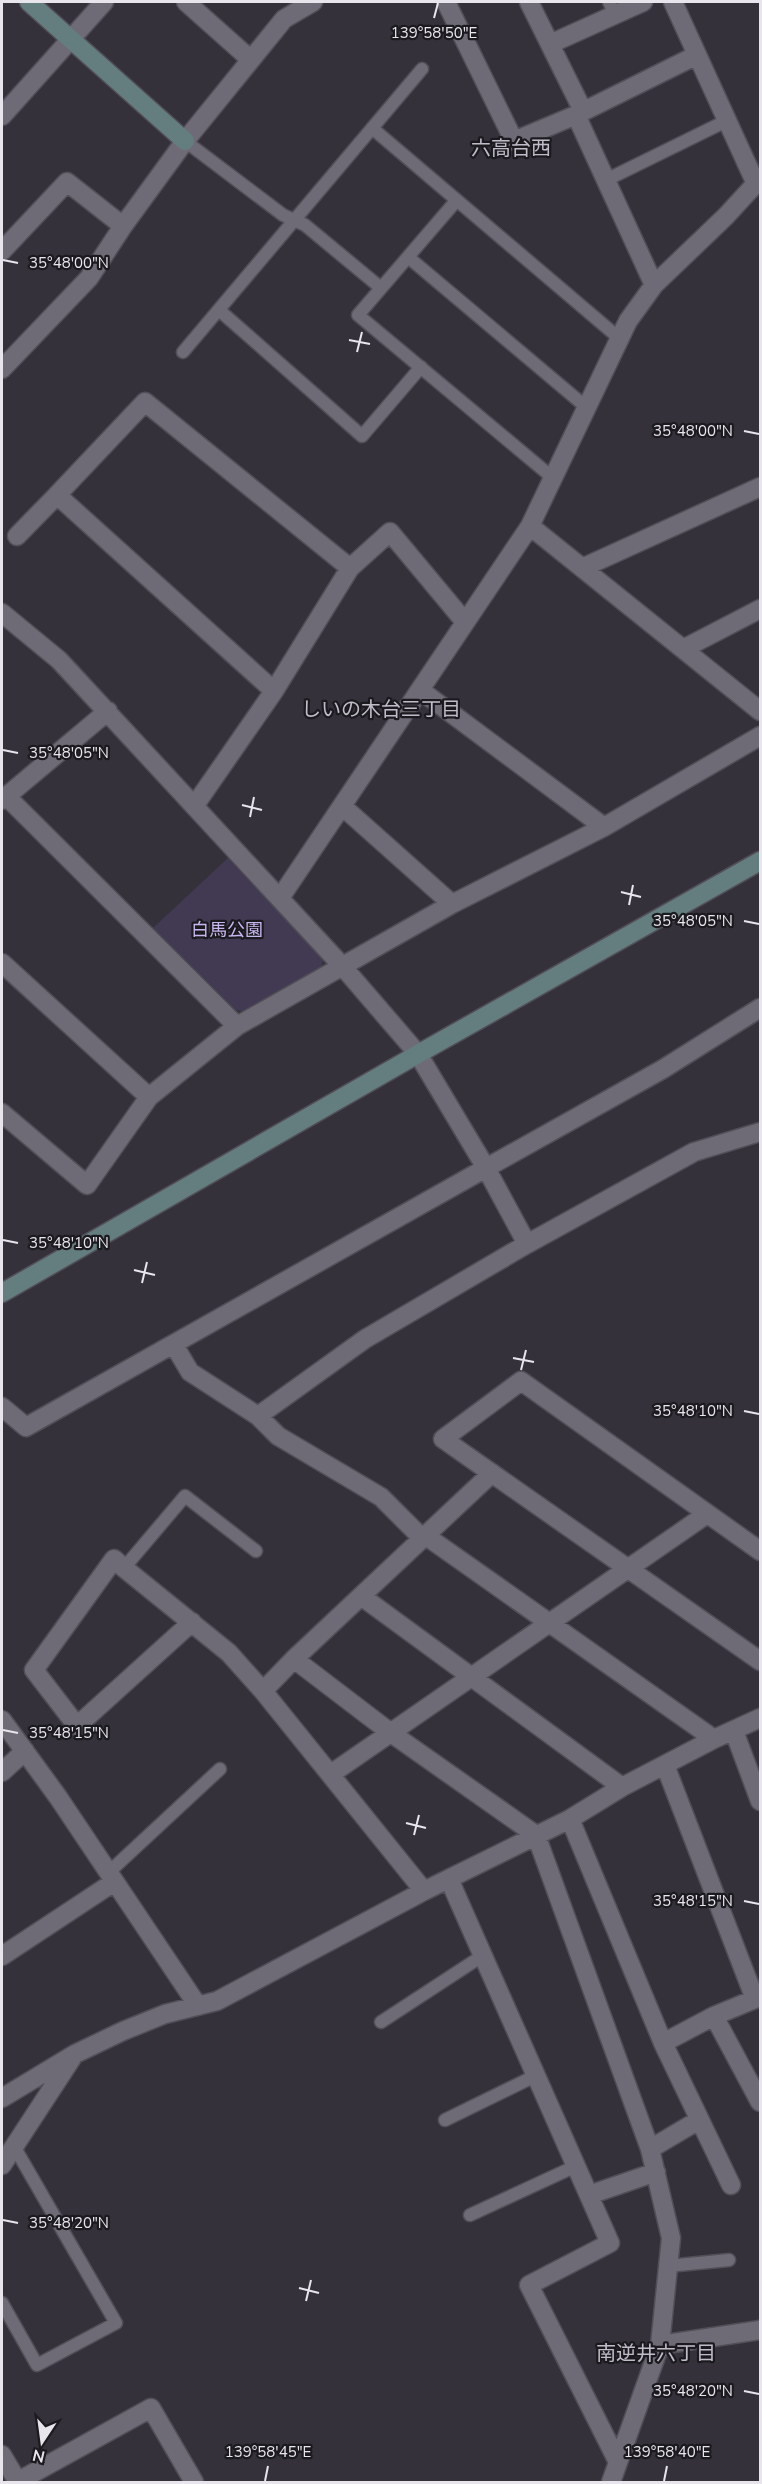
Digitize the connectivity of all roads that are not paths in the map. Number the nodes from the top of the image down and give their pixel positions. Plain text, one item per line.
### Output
1 (29, 2) edge
2 (104, 2) edge
3 (186, 2) edge
4 (313, 2) edge
5 (446, 2) edge
6 (529, 2) edge
7 (644, 2) edge
8 (673, 2) edge
9 (612, 8) edge
10 (71, 38) junction
11 (550, 44) junction
12 (697, 55) junction
13 (250, 59) junction
14 (422, 69) dead end
15 (4, 109) edge
16 (579, 113) junction
17 (726, 120) junction
18 (372, 128) junction
19 (185, 141) junction
20 (606, 180) junction
21 (757, 189) edge
22 (456, 201) junction
23 (294, 220) junction
24 (123, 226) junction
25 (2, 251) edge
26 (408, 257) junction
27 (654, 285) junction
28 (381, 288) junction
29 (219, 310) junction
30 (619, 338) junction
31 (183, 352) dead end
32 (421, 367) junction
33 (2, 369) edge
34 (586, 407) junction
35 (553, 478) junction
36 (760, 487) edge
37 (57, 495) junction
38 (530, 526) junction
39 (17, 536) dead end
40 (350, 568) junction
41 (582, 568) junction
42 (760, 609) edge
43 (2, 613) edge
44 (465, 622) junction
45 (683, 649) junction
46 (420, 690) junction
47 (274, 691) junction
48 (108, 711) junction
49 (760, 711) edge
50 (760, 735) edge
51 (4, 798) edge
52 (195, 805) junction
53 (342, 806) junction
54 (604, 827) junction
55 (760, 861) edge
56 (280, 898) junction
57 (452, 904) junction
58 (2, 963) edge
59 (344, 968) junction
60 (760, 1008) edge
61 (237, 1026) junction
62 (418, 1054) junction
63 (149, 1097) junction
64 (2, 1113) edge
65 (760, 1132) edge
66 (486, 1168) junction
67 (528, 1244) junction
68 (2, 1293) edge
69 (174, 1345) junction
70 (2, 1407) edge
71 (258, 1416) junction
72 (492, 1473) junction
73 (707, 1514) junction
74 (424, 1538) junction
75 (255, 1551) dead end
76 (760, 1551) edge
77 (124, 1568) junction
78 (630, 1569) junction
79 (361, 1596) junction
80 (192, 1622) junction
81 (550, 1624) junction
82 (294, 1659) junction
83 (760, 1661) edge
84 (472, 1679) junction
85 (263, 1691) junction
86 (760, 1718) edge
87 (2, 1720) edge
88 (734, 1731) junction
89 (391, 1733) junction
90 (714, 1739) junction
91 (25, 1751) junction
92 (665, 1765) junction
93 (220, 1769) dead end
94 (2, 1772) edge
95 (331, 1774) junction
96 (622, 1787) junction
97 (760, 1802) edge
98 (570, 1820) junction
99 (536, 1835) junction
100 (111, 1877) junction
101 (449, 1879) junction
102 (423, 1891) junction
103 (2, 1956) edge
104 (482, 1956) junction
105 (198, 2006) junction
106 (714, 2016) junction
107 (381, 2022) dead end
108 (663, 2043) junction
109 (75, 2054) junction
110 (536, 2076) junction
111 (2, 2098) edge
112 (760, 2102) edge
113 (445, 2120) dead end
114 (699, 2120) junction
115 (15, 2148) junction
116 (650, 2149) junction
117 (2, 2165) edge
118 (576, 2166) junction
119 (656, 2172) junction
120 (731, 2185) dead end
121 (589, 2195) junction
122 (470, 2215) dead end
123 (729, 2260) dead end
124 (668, 2266) junction
125 (2, 2303) edge
126 (760, 2330) edge
127 (660, 2346) junction
128 (2, 2455) edge
129 (617, 2460) junction
130 (18, 2482) edge
131 (194, 2482) edge
132 (611, 2482) edge

1 - 10 street
2 - 10 street
3 - 13 street
4 - 13 street
5 - 16 street
6 - 11 street
7 - 9 street
8 - 12 street
9 - 11 street
10 - 15 street
10 - 19 street
11 - 16 street
12 - 16 street
12 - 17 street
13 - 19 street
14 - 18 lane
16 - 20 street
17 - 20 lane
17 - 21 street
18 - 22 lane
18 - 23 lane
19 - 23 lane
19 - 24 street
20 - 27 street
21 - 27 street
22 - 26 lane
22 - 30 lane
23 - 28 lane
23 - 29 lane
24 - 25 street
24 - 33 street
26 - 28 lane
26 - 34 lane
27 - 30 street
28 - 32 lane
29 - 31 lane
29 - 32 lane
30 - 34 street
32 - 35 lane
34 - 35 street
35 - 38 street
36 - 41 street
37 - 39 street
37 - 40 street
37 - 47 street
38 - 41 street
38 - 44 street
40 - 44 street
40 - 47 street
41 - 45 street
42 - 45 street
43 - 48 street
44 - 46 street
45 - 49 street
46 - 53 street
46 - 54 street
47 - 52 street
48 - 51 street
48 - 52 street
50 - 54 street
51 - 61 street
52 - 56 street
53 - 56 street
53 - 57 street
54 - 57 street
55 - 62 street
56 - 59 street
57 - 59 street
58 - 63 street
59 - 61 street
59 - 62 street
60 - 66 street
61 - 63 street
62 - 66 street
62 - 68 street
63 - 64 street
65 - 67 street
66 - 67 street
66 - 69 street
67 - 71 street
69 - 70 street
69 - 71 street
71 - 74 street
72 - 73 street
72 - 74 street
72 - 78 street
73 - 76 street
73 - 78 street
74 - 79 street
74 - 81 street
75 - 77 lane
77 - 80 street
77 - 80 street
78 - 81 street
78 - 83 street
79 - 82 street
79 - 84 street
80 - 85 street
81 - 84 street
81 - 90 street
82 - 85 street
82 - 89 street
84 - 89 street
84 - 96 street
85 - 95 street
86 - 88 street
87 - 91 street
88 - 90 street
88 - 97 street
89 - 95 street
89 - 99 street
90 - 92 street
91 - 94 street
91 - 100 street
92 - 96 street
92 - 106 street
93 - 100 lane
95 - 102 street
96 - 98 street
98 - 99 street
98 - 108 street
99 - 101 street
99 - 116 street
100 - 103 street
100 - 105 street
101 - 102 street
101 - 104 street
102 - 105 street
104 - 107 lane
104 - 110 street
105 - 109 street
106 - 108 street
106 - 112 street
108 - 114 street
109 - 111 street
109 - 115 street
110 - 113 lane
110 - 118 street
114 - 116 street
114 - 120 street
115 - 117 street
115 - 125 lane
116 - 119 street
118 - 121 street
118 - 122 lane
119 - 121 street
119 - 124 street
121 - 129 street
123 - 124 lane
124 - 127 street
126 - 127 street
127 - 129 street
128 - 130 street
129 - 132 street
130 - 131 street

